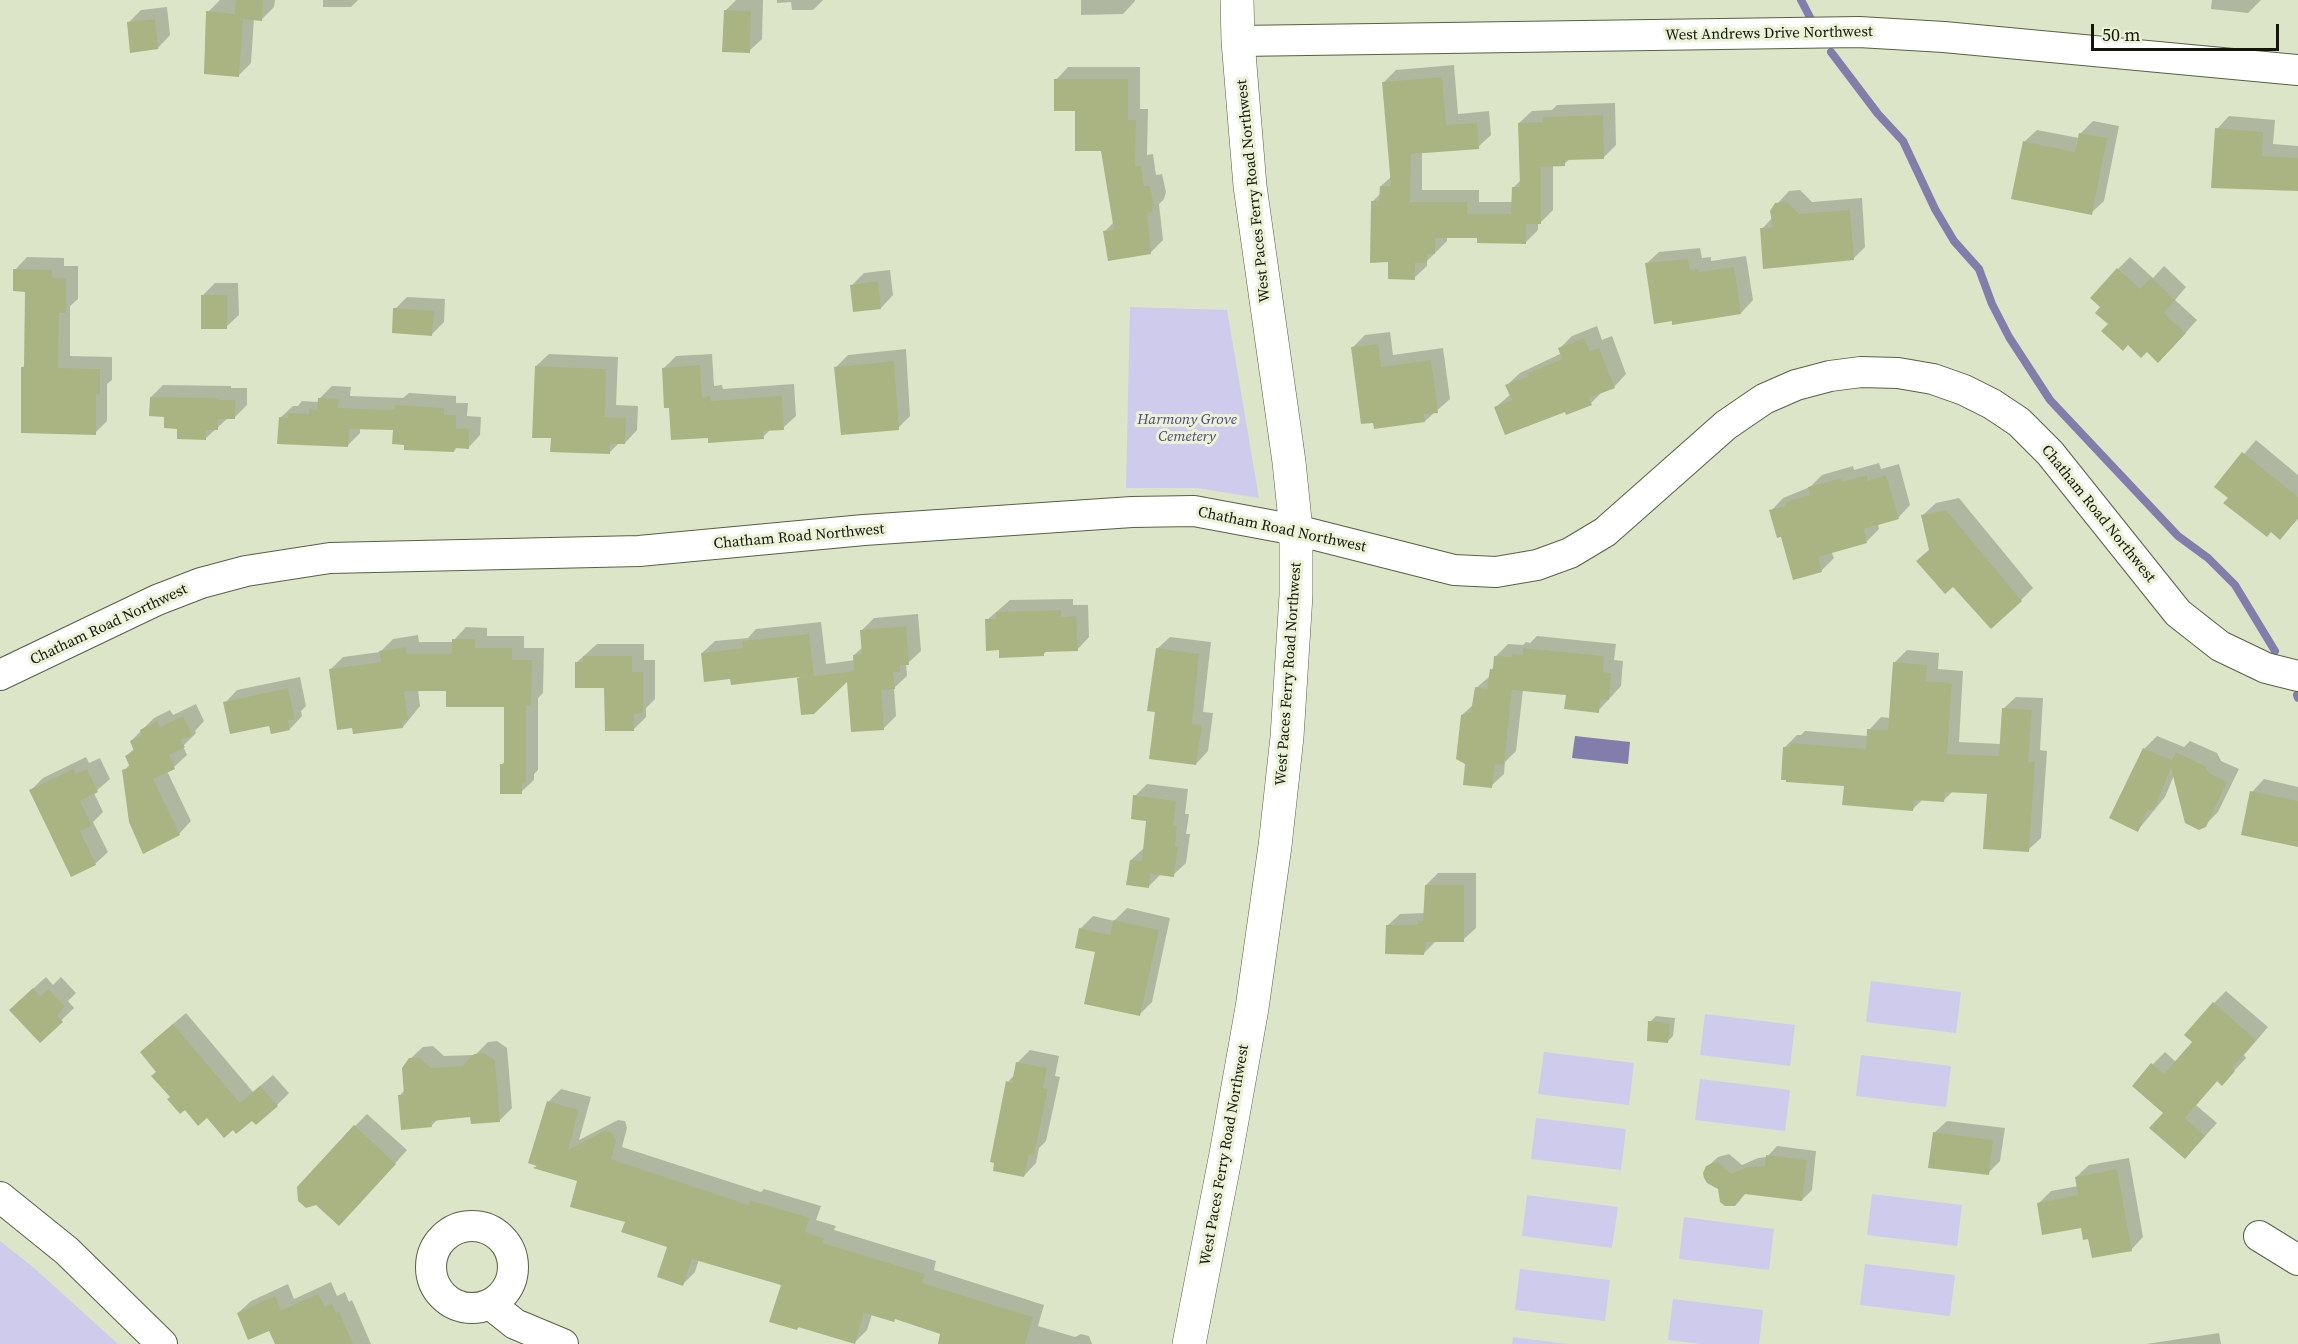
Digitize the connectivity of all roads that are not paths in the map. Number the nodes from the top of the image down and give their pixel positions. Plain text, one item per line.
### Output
1 (1237, 0) edge
2 (1238, 41) junction
3 (2298, 70) edge
4 (1296, 530) junction
5 (0, 675) edge
6 (2298, 676) edge
7 (0, 1197) edge
8 (2259, 1236) dead end
9 (2298, 1260) edge
10 (490, 1304) dead end
11 (162, 1344) edge
12 (563, 1344) edge
13 (1188, 1344) edge

1 - 2 main road, West Paces Ferry Road Northwest
2 - 3 street, West Andrews Drive Northwest
2 - 4 main road, West Paces Ferry Road Northwest
4 - 5 street, Chatham Road Northwest
4 - 6 street, Chatham Road Northwest
4 - 13 main road, West Paces Ferry Road Northwest
7 - 11 street
8 - 9 street
10 - 12 street

